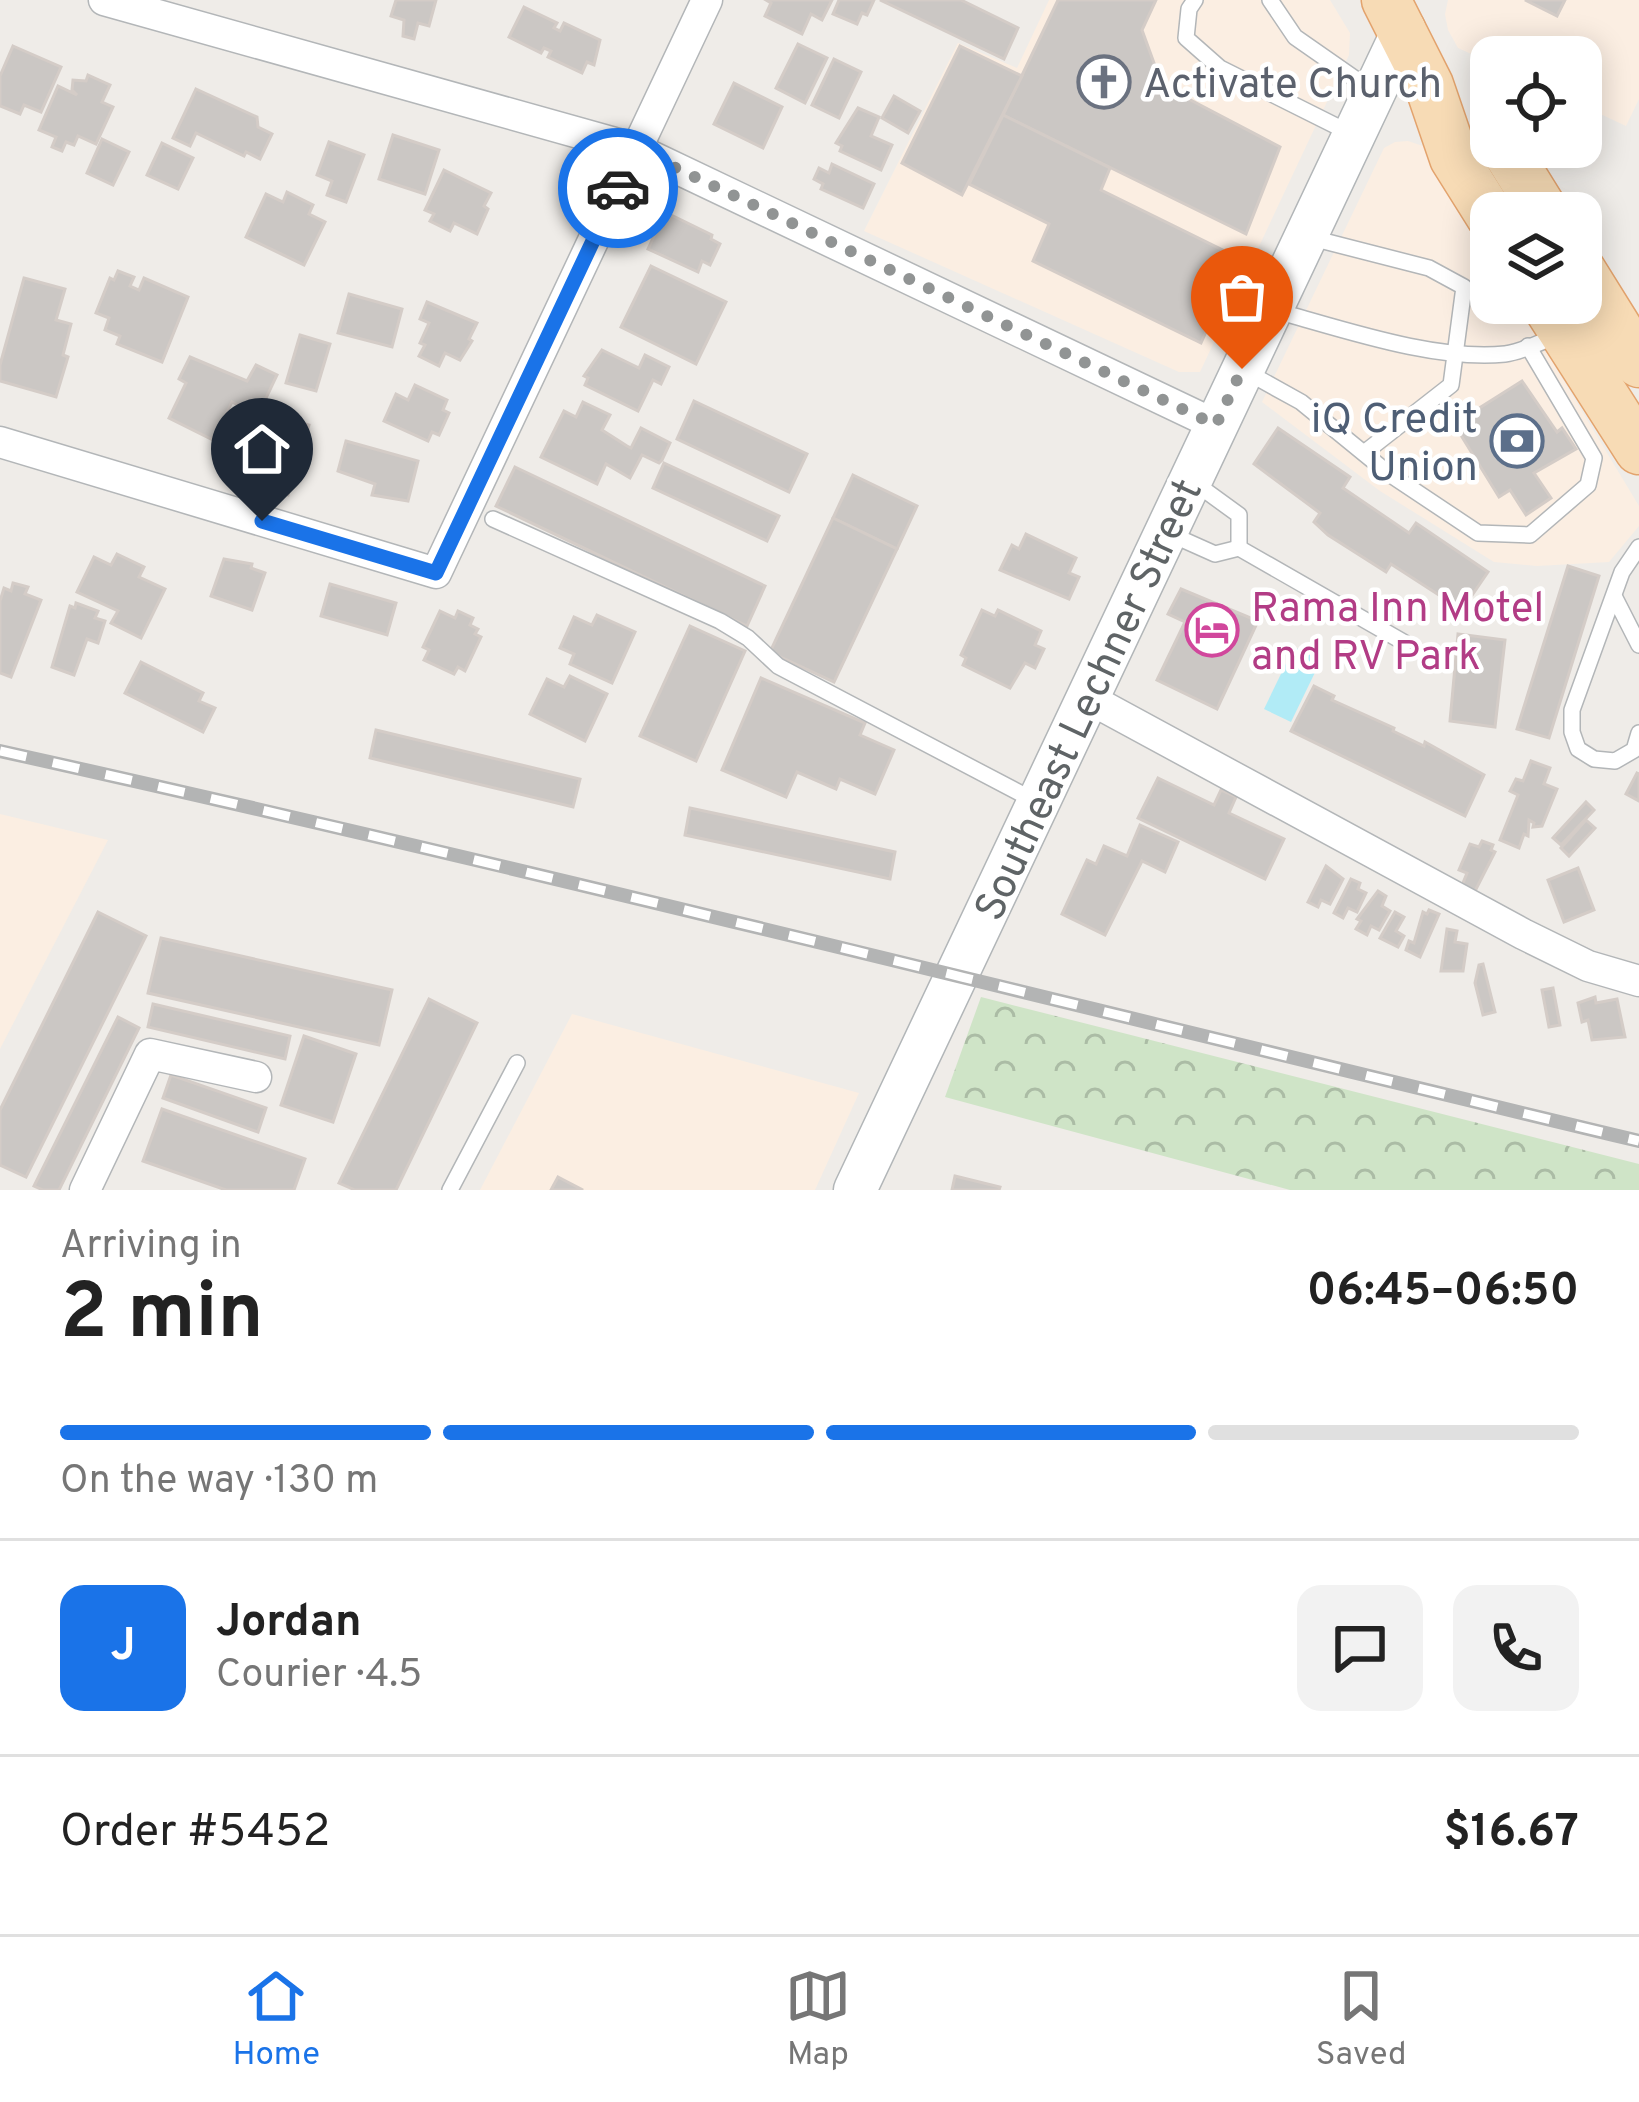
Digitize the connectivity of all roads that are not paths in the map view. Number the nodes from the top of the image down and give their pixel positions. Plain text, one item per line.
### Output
1 (104, 0) edge
2 (707, 0) edge
3 (1195, 0) edge
4 (1270, 0) edge
5 (1402, 10) edge
6 (1429, 85) junction
7 (1373, 92) junction
8 (1470, 115) edge
9 (1355, 136) junction
10 (636, 149) junction
11 (1475, 192) edge
12 (1305, 236) junction
13 (1602, 304) edge
14 (1270, 310) junction
15 (1546, 327) edge
16 (1457, 352) junction
17 (1639, 364) edge
18 (1242, 369) junction
19 (1216, 425) junction
20 (0, 442) edge
21 (1621, 448) edge
22 (1364, 453) junction
23 (1190, 480) junction
24 (493, 520) dead end
25 (1165, 532) junction
26 (1239, 548) junction
27 (1639, 548) edge
28 (1615, 598) junction
29 (1405, 644) dead end
30 (1639, 645) edge
31 (1087, 697) junction
32 (1639, 734) edge
33 (1040, 803) junction
34 (1639, 981) edge
35 (517, 1064) dead end
36 (256, 1078) dead end
37 (86, 1190) edge
38 (450, 1190) edge
39 (855, 1190) edge

1 - 10 street
2 - 10 street
3 - 9 lane
4 - 7 lane
5 - 6 main road
5 - 7 main road, Southeast Lechner Street
6 - 8 main road
6 - 11 main road
7 - 9 main road, Southeast Lechner Street
9 - 12 main road, Southeast Lechner Street
10 - 19 street
10 - 20 street
12 - 14 main road, Southeast Lechner Street
12 - 16 lane
13 - 17 main road
14 - 16 lane
14 - 18 main road, Southeast Lechner Street
15 - 16 lane
15 - 21 main road
16 - 22 lane
18 - 19 main road, Southeast Lechner Street
18 - 22 lane
19 - 23 main road, Southeast Lechner Street
21 - 22 lane
23 - 25 main road, Southeast Lechner Street
23 - 26 lane
24 - 33 lane
25 - 26 lane
25 - 31 main road, Southeast Lechner Street
26 - 29 lane
27 - 28 lane
28 - 30 lane
28 - 32 lane
31 - 33 main road, Southeast Lechner Street
31 - 34 street
33 - 39 main road, Southeast Lechner Street
35 - 38 lane
36 - 37 street

